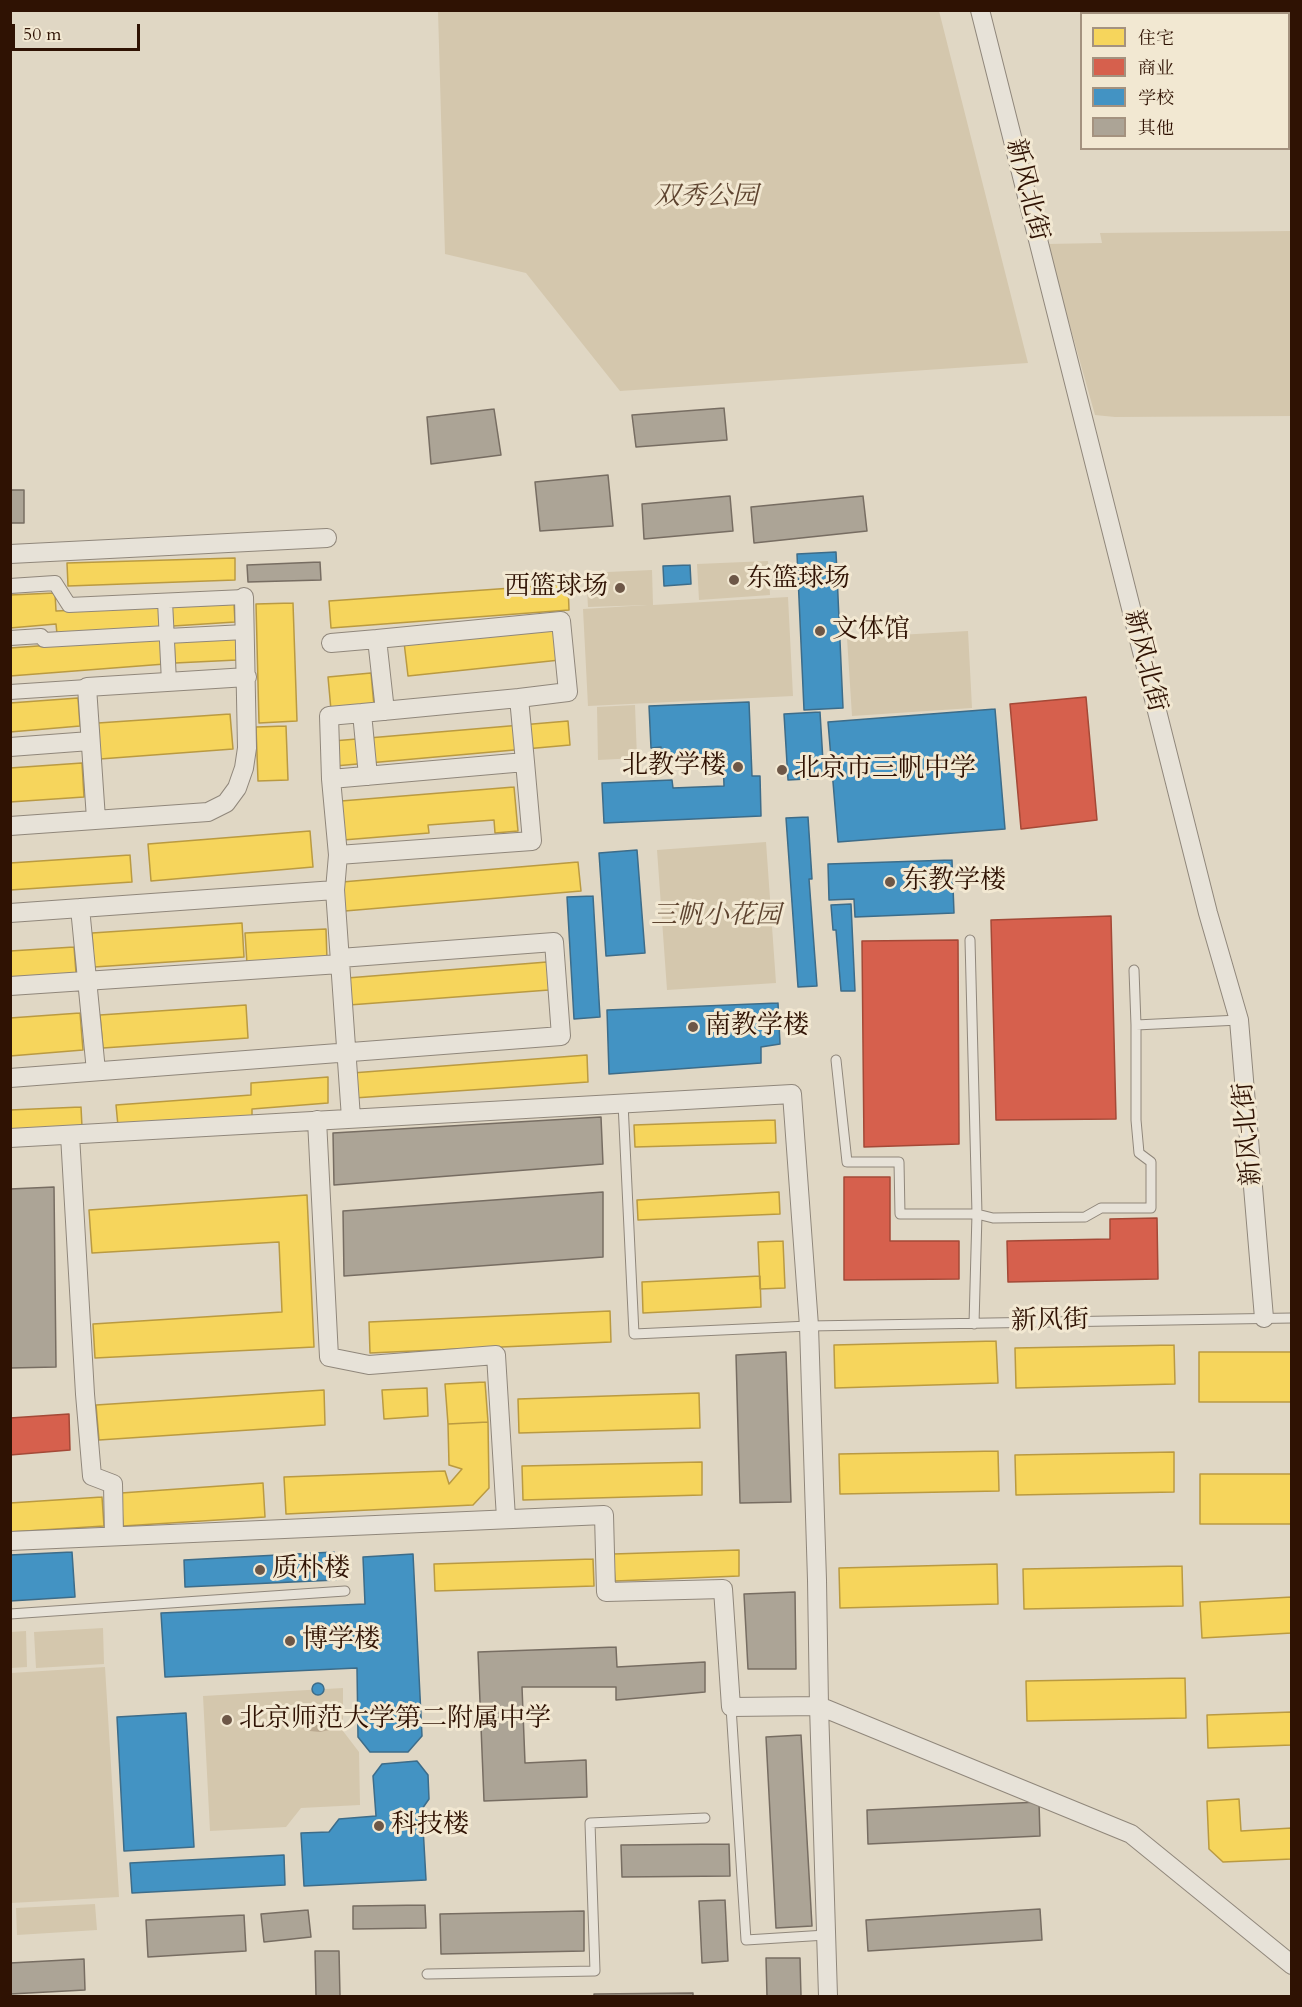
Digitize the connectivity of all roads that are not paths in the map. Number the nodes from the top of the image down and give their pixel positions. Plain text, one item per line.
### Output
1 (980, 10) edge
2 (327, 538) dead end
3 (10, 554) edge
4 (10, 586) edge
5 (244, 597) joint
6 (165, 601) junction
7 (245, 632) junction
8 (167, 634) junction
9 (10, 638) edge
10 (377, 639) junction
11 (331, 643) dead end
12 (247, 677) junction
13 (169, 682) junction
14 (87, 687) junction
15 (10, 692) edge
16 (519, 698) junction
17 (385, 711) junction
18 (362, 713) junction
19 (90, 741) junction
20 (10, 747) edge
21 (525, 762) junction
22 (368, 776) junction
23 (331, 779) junction
24 (96, 819) junction
25 (10, 826) edge
26 (338, 855) junction
27 (335, 890) junction
28 (80, 908) junction
29 (10, 913) edge
30 (970, 940) dead end
31 (340, 961) junction
32 (1134, 970) dead end
33 (87, 980) junction
34 (10, 986) edge
35 (1239, 1020) junction
36 (1136, 1025) junction
37 (345, 1054) junction
38 (837, 1060) dead end
39 (96, 1071) junction
40 (10, 1078) edge
41 (623, 1103) junction
42 (351, 1118) junction
43 (317, 1120) junction
44 (70, 1135) junction
45 (10, 1138) edge
46 (977, 1214) junction
47 (1264, 1318) junction
48 (1292, 1318) edge
49 (974, 1324) junction
50 (809, 1326) junction
51 (506, 1518) junction
52 (114, 1536) junction
53 (10, 1541) edge
54 (345, 1591) dead end
55 (10, 1614) edge
56 (819, 1706) junction
57 (731, 1707) junction
58 (705, 1818) dead end
59 (826, 1935) junction
60 (1292, 1965) edge
61 (427, 1974) dead end
62 (828, 1996) edge

1 - 35 street, 新风北街
2 - 3 street
4 - 6 street
5 - 6 street
5 - 7 street
6 - 8 street
7 - 8 street
7 - 12 street
8 - 9 street
8 - 13 street
10 - 11 street
10 - 16 street
10 - 17 street
12 - 13 street
12 - 24 street
13 - 14 street
14 - 15 street
14 - 19 street
16 - 17 street
16 - 21 street
17 - 18 street
18 - 22 street
18 - 23 street
19 - 20 street
19 - 24 street
21 - 22 street
21 - 26 street
22 - 23 street
23 - 26 street
24 - 25 street
26 - 27 street
27 - 28 street
27 - 31 street
28 - 29 street
28 - 33 street
30 - 46 lane
31 - 33 street
31 - 37 street
31 - 37 street
32 - 36 lane
33 - 34 street
33 - 39 street
35 - 36 lane
35 - 47 street, 新风北街
36 - 46 lane
37 - 39 street
37 - 42 street
38 - 46 lane
39 - 40 street
41 - 42 street
41 - 50 street
41 - 50 lane, 新风街
42 - 43 street
43 - 44 street
43 - 51 street
44 - 45 street
44 - 52 street
46 - 49 lane
47 - 48 lane, 新风街
47 - 49 lane, 新风街
49 - 50 lane, 新风街
50 - 56 street
51 - 52 street
51 - 57 street
52 - 53 street
54 - 55 lane
56 - 57 street
56 - 59 street
56 - 60 street
57 - 59 lane
58 - 61 lane
59 - 62 street

